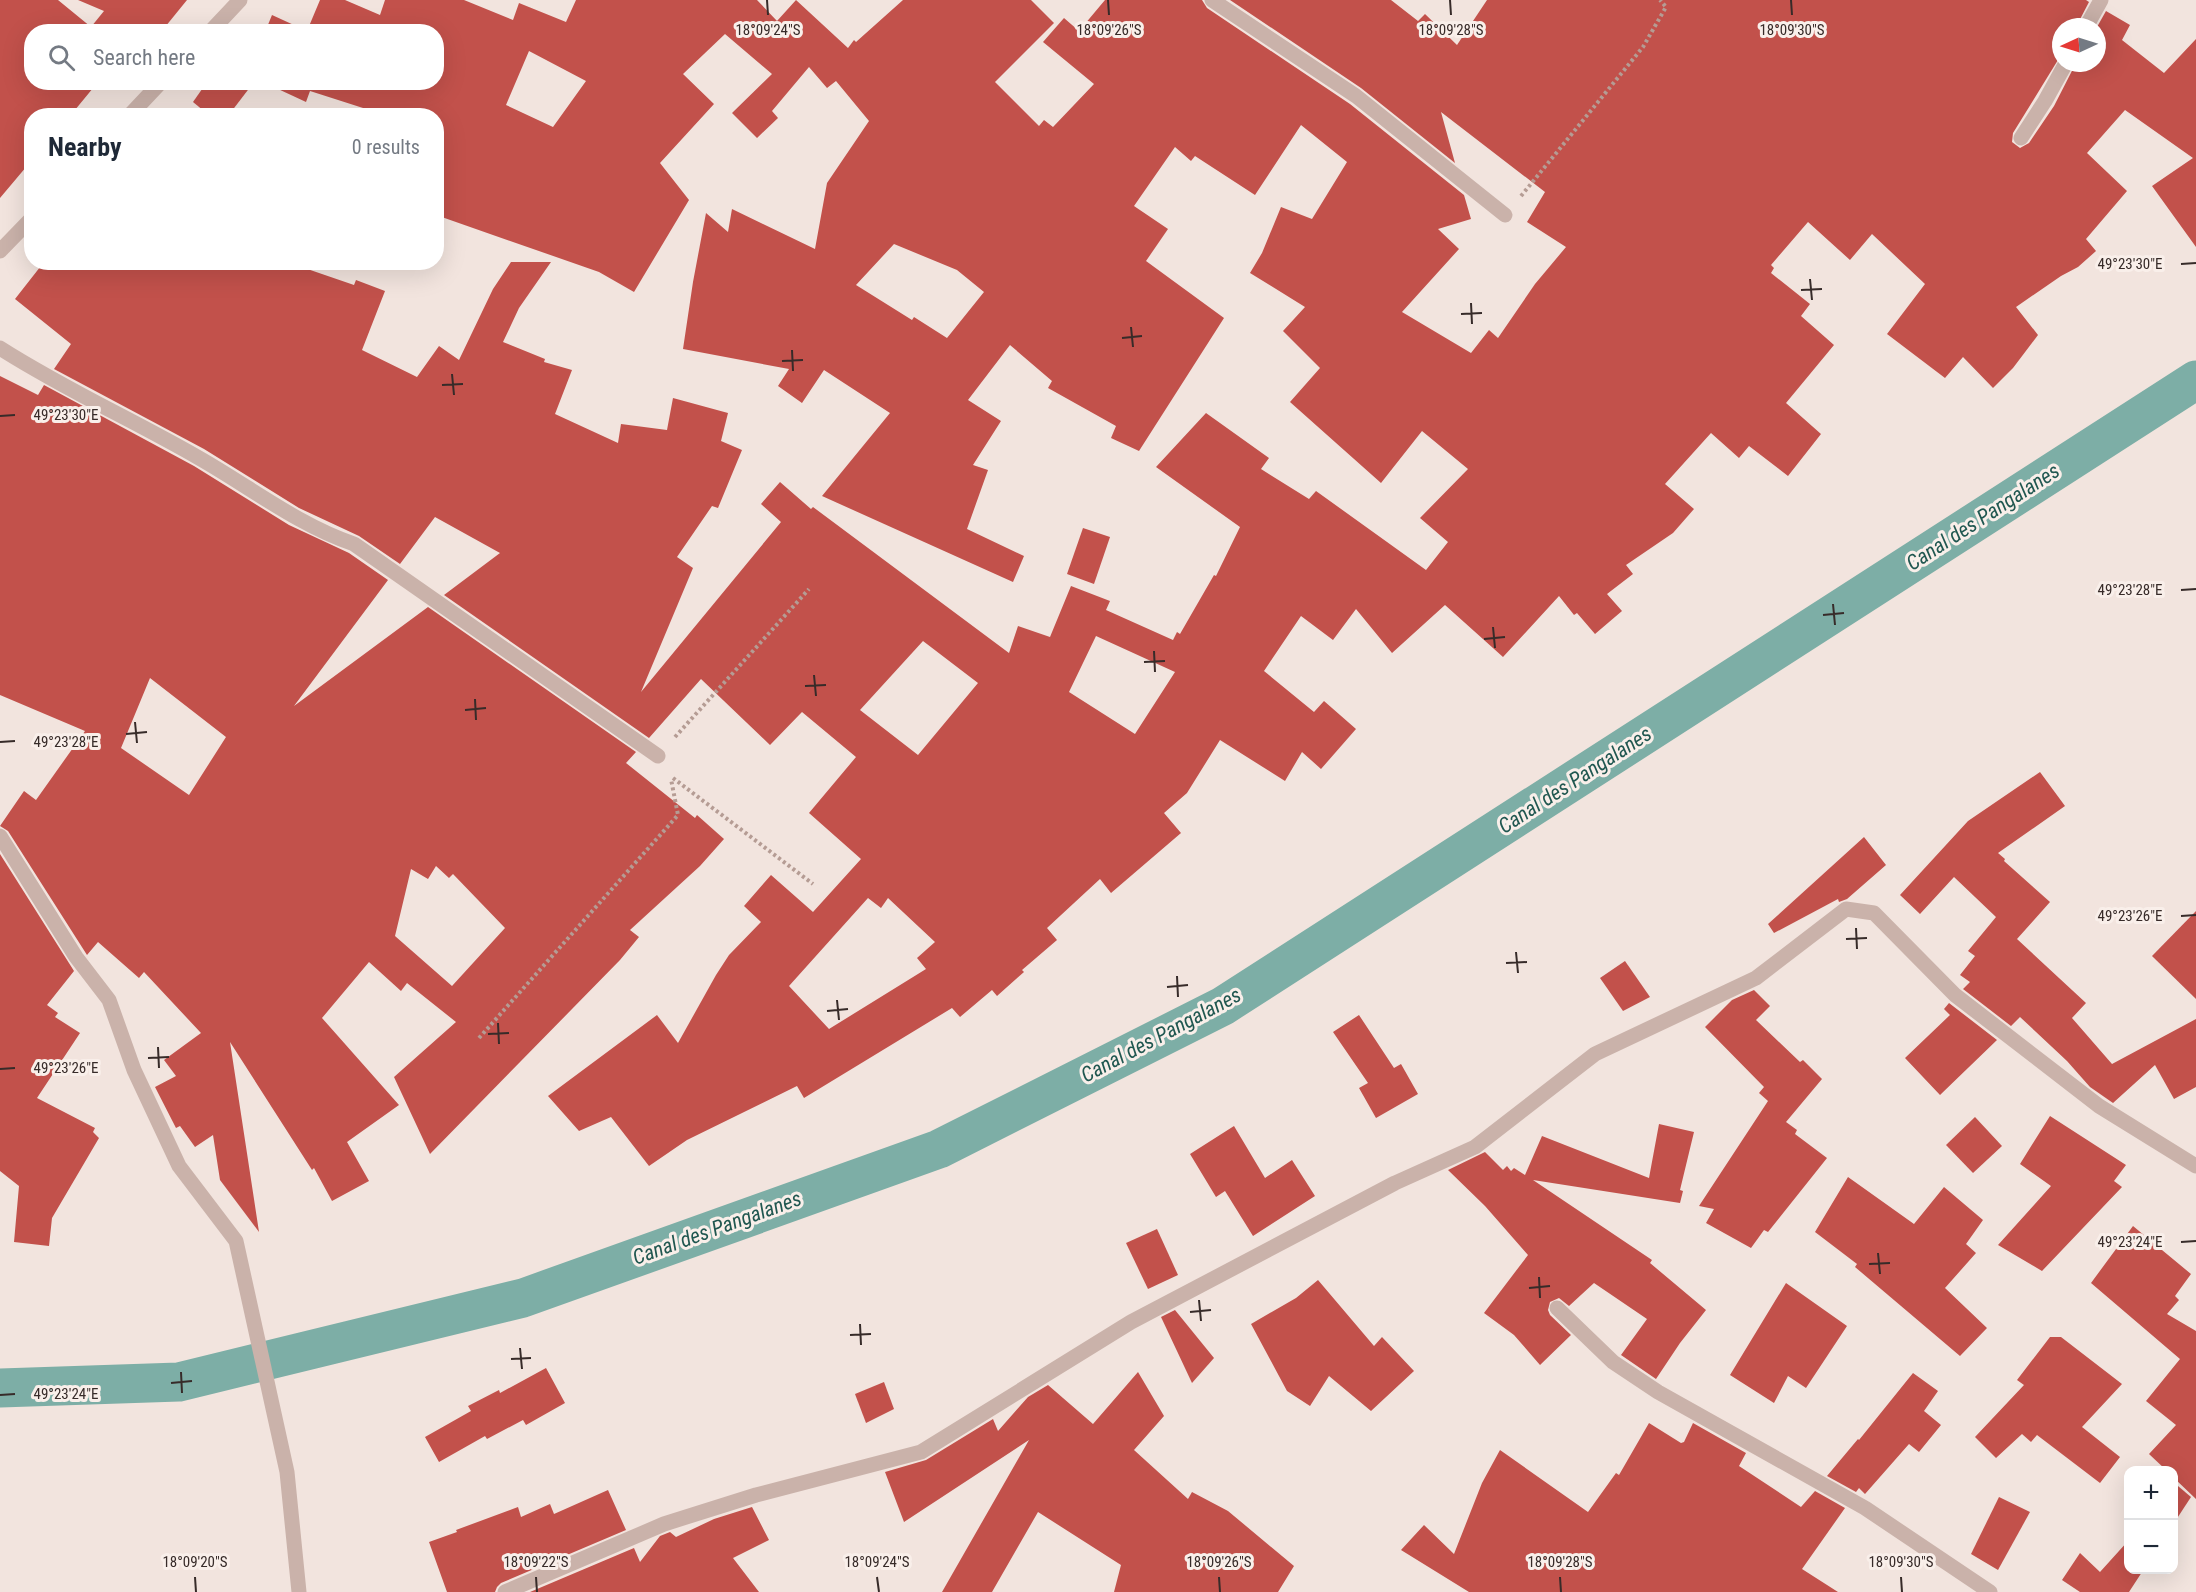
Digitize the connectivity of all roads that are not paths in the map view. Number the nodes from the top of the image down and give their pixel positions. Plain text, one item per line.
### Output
1 (240, 0) edge
2 (1212, 0) edge
3 (2101, 0) edge
4 (2091, 18) edge
5 (218, 24) edge
6 (2061, 72) edge
7 (153, 90) edge
8 (137, 108) edge
9 (2021, 138) dead end
10 (1505, 215) road end
11 (24, 226) edge
12 (0, 251) edge
13 (0, 348) edge
14 (658, 756) road end
15 (0, 836) edge
16 (2196, 1166) edge
17 (1557, 1308) dead end
18 (299, 1592) edge
19 (506, 1592) edge
20 (1990, 1592) edge

1 - 5 street
2 - 10 street
3 - 4 street
6 - 9 street
7 - 8 street
11 - 12 street
13 - 14 street
15 - 18 street
16 - 19 street
17 - 20 street

